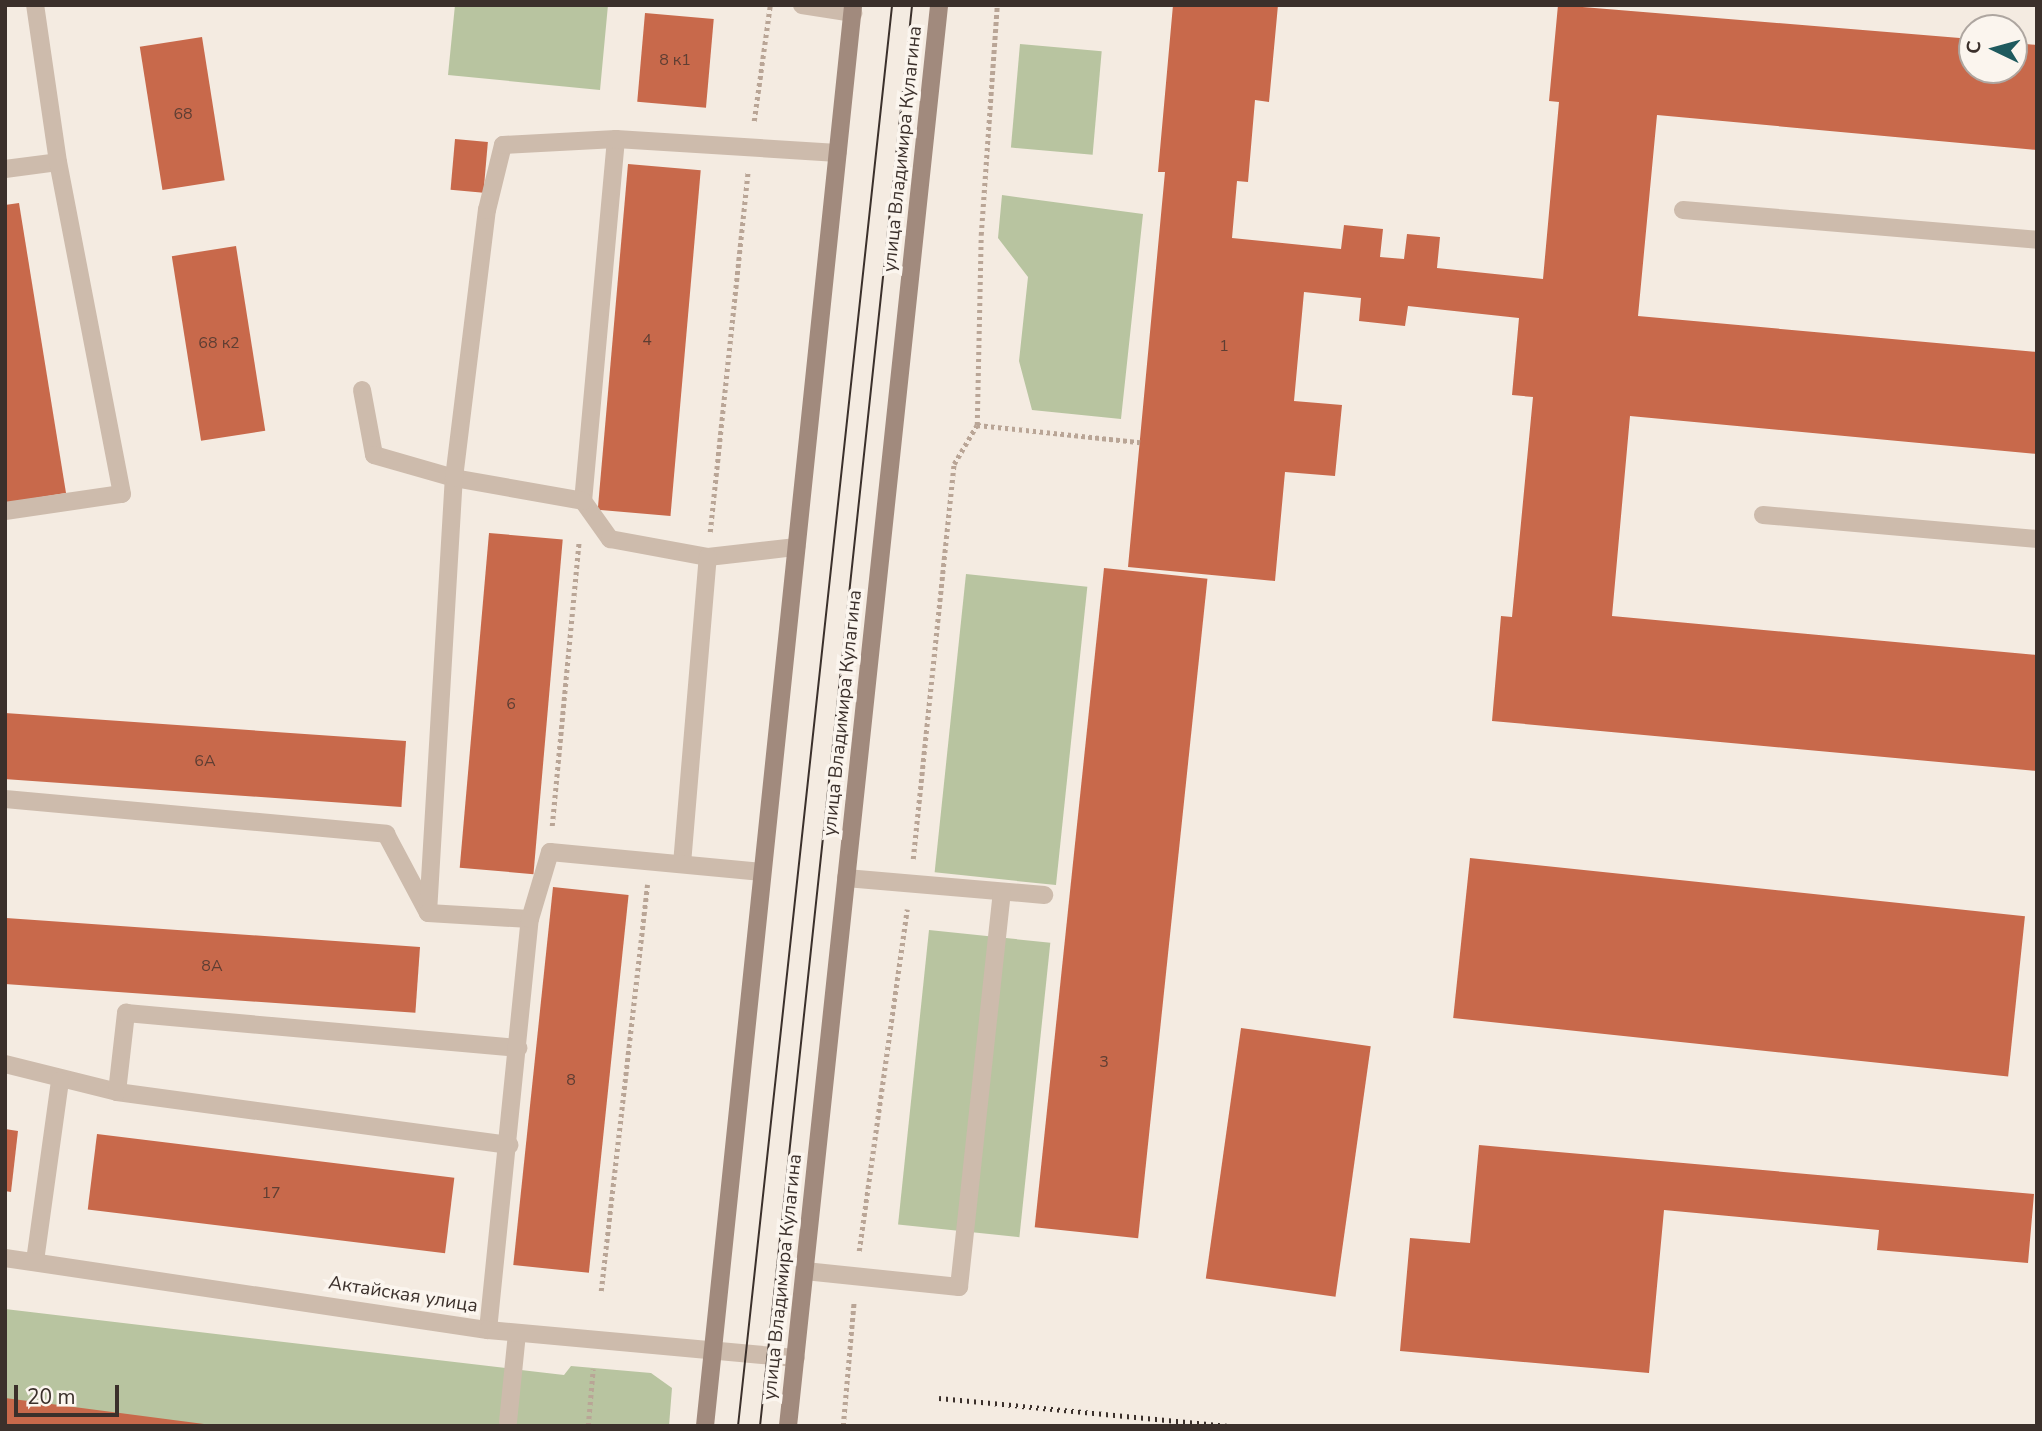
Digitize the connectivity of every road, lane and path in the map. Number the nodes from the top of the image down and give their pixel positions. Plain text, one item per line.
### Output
1 (35, 5) edge
2 (802, 5) edge
3 (939, 5) edge
4 (998, 5) edge
5 (853, 9) edge
6 (616, 139) junction
7 (838, 153) junction
8 (58, 162) junction
9 (5, 169) edge
10 (1683, 210) dead end
11 (2037, 240) edge
12 (362, 390) dead end
13 (977, 425) junction
14 (1140, 442) dead end
15 (454, 478) junction
16 (583, 500) junction
17 (5, 511) edge
18 (1763, 515) dead end
19 (2037, 539) edge
20 (796, 547) junction
21 (708, 557) junction
22 (5, 799) edge
23 (550, 852) junction
24 (682, 864) junction
25 (762, 872) junction
26 (846, 878) junction
27 (911, 884) junction
28 (1002, 892) junction
29 (1044, 895) dead end
30 (428, 914) junction
31 (530, 919) junction
32 (518, 1048) junction
33 (5, 1064) edge
34 (60, 1081) junction
35 (117, 1092) junction
36 (509, 1145) junction
37 (5, 1258) edge
38 (35, 1261) junction
39 (805, 1271) junction
40 (856, 1277) junction
41 (488, 1330) junction
42 (517, 1333) junction
43 (713, 1354) junction
44 (796, 1358) junction
45 (593, 1369) dead end
46 (508, 1422) dead end
47 (588, 1426) edge
48 (705, 1426) edge
49 (788, 1426) edge
50 (843, 1426) edge

1 - 8 street
2 - 5 street
3 - 26 main road, улица Владимира Кулагина
4 - 13 path
5 - 7 main road
6 - 7 street
6 - 15 street
6 - 16 street
7 - 20 main road
8 - 9 street
8 - 17 street
10 - 11 street
12 - 15 street
13 - 14 path
13 - 27 path
15 - 16 street
15 - 30 street
16 - 21 street
16 - 23 path
18 - 19 street
20 - 21 street
20 - 25 main road
21 - 24 street
22 - 30 street
23 - 24 street
23 - 31 street
24 - 25 street
25 - 43 main road
26 - 27 street
26 - 39 main road, улица Владимира Кулагина
27 - 28 street
27 - 40 path
28 - 29 street
28 - 40 street
30 - 31 street
31 - 32 street
32 - 35 street
32 - 36 street
33 - 34 street
34 - 35 street
34 - 38 street
35 - 36 street
36 - 41 street
37 - 38 street, Актайская улица
38 - 41 street, Актайская улица
39 - 40 street
39 - 44 main road, улица Владимира Кулагина
40 - 50 path
41 - 42 street, Актайская улица
42 - 43 street, Актайская улица
42 - 46 street
43 - 44 street, Актайская улица
43 - 48 main road
44 - 49 main road, улица Владимира Кулагина
45 - 47 path

